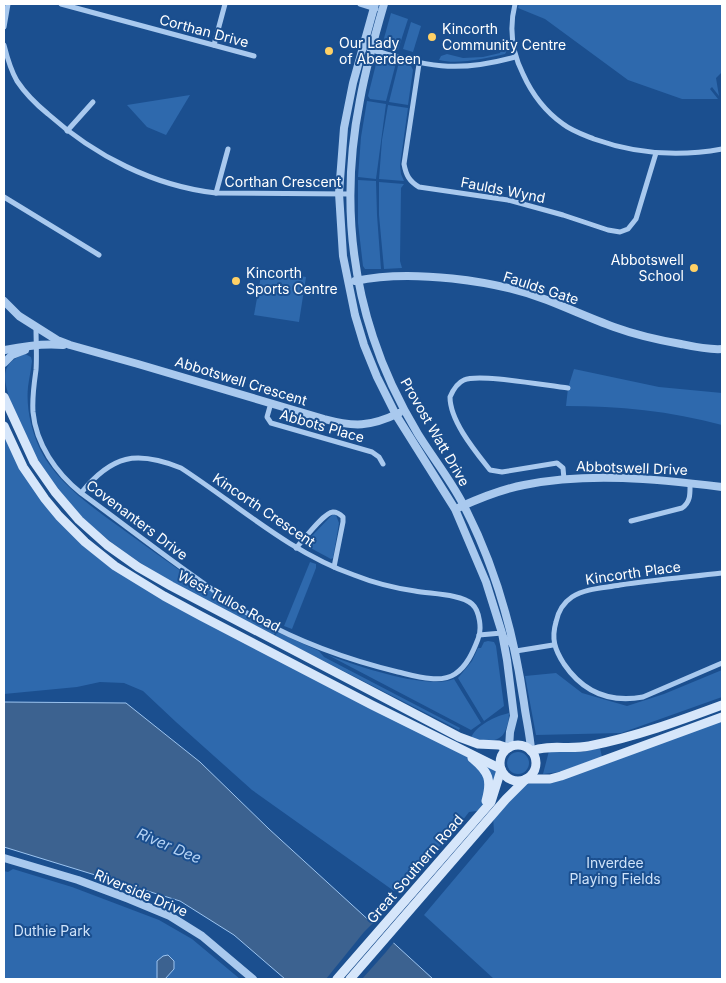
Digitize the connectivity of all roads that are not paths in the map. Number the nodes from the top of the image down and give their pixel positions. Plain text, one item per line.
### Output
1 (8, 4) edge
2 (61, 4) edge
3 (225, 4) edge
4 (360, 4) edge
5 (515, 4) edge
6 (374, 6) edge
7 (383, 8) edge
8 (4, 27) edge
9 (4, 45) edge
10 (214, 45) junction
11 (363, 48) junction
12 (372, 50) junction
13 (254, 56) dead end
14 (515, 57) junction
15 (419, 64) junction
16 (93, 102) dead end
17 (68, 132) junction
18 (228, 149) dead end
19 (722, 149) edge
20 (656, 153) junction
21 (216, 193) junction
22 (338, 193) junction
23 (349, 194) junction
24 (4, 198) edge
25 (99, 255) dead end
26 (359, 281) junction
27 (349, 283) junction
28 (4, 301) edge
29 (36, 327) junction
30 (36, 346) junction
31 (70, 346) junction
32 (5, 350) edge
33 (722, 350) edge
34 (4, 364) edge
35 (568, 388) dead end
36 (4, 397) edge
37 (271, 403) junction
38 (405, 410) junction
39 (396, 415) junction
40 (4, 426) edge
41 (383, 464) dead end
42 (564, 479) junction
43 (690, 483) junction
44 (722, 487) edge
45 (81, 493) junction
46 (463, 506) junction
47 (455, 509) junction
48 (631, 521) dead end
49 (296, 548) junction
50 (334, 567) junction
51 (722, 572) edge
52 (502, 633) junction
53 (479, 636) junction
54 (554, 645) junction
55 (516, 651) junction
56 (722, 663) edge
57 (722, 705) edge
58 (722, 717) edge
59 (508, 748) junction
60 (462, 751) junction
61 (531, 751) junction
62 (501, 769) junction
63 (526, 779) junction
64 (484, 815) junction
65 (4, 858) edge
66 (253, 979) edge
67 (337, 979) edge
68 (350, 979) edge

1 - 8 street
2 - 10 street, Corthan Drive
3 - 10 street
4 - 6 street
5 - 14 street
6 - 7 street
6 - 11 street, Provost Watt Drive
7 - 12 street, Provost Watt Drive
9 - 17 street, Corthan Crescent
10 - 13 street, Corthan Drive
11 - 12 street
11 - 22 street, Provost Watt Drive
12 - 15 street
12 - 23 street, Provost Watt Drive
14 - 15 street
14 - 20 street
15 - 20 street, Faulds Wynd
16 - 17 street
17 - 21 street, Corthan Crescent
18 - 21 street, Corthan Crescent
19 - 20 street
21 - 22 street, Corthan Crescent
22 - 23 street, Corthan Crescent
22 - 27 street, Provost Watt Drive
23 - 26 street, Provost Watt Drive
24 - 25 street
26 - 27 street, Faulds Gate
26 - 33 street, Faulds Gate
26 - 38 street, Provost Watt Drive
27 - 39 street, Provost Watt Drive
28 - 29 street, Abbotswell Crescent
29 - 30 street, Covenanters Drive
29 - 31 street, Abbotswell Crescent
30 - 31 street, Abbotswell Crescent
30 - 32 street, Abbotswell Crescent
30 - 34 street, Abbotswell Crescent
30 - 45 street, Covenanters Drive
31 - 37 street, Abbotswell Crescent
35 - 42 street
36 - 59 main road, West Tullos Road
37 - 39 street, Abbotswell Crescent
37 - 41 street, Abbots Place
38 - 39 street, Abbotswell Crescent
38 - 46 street, Provost Watt Drive
39 - 47 street, Provost Watt Drive
40 - 60 main road, West Tullos Road
42 - 43 street, Abbotswell Drive
42 - 46 street, Abbotswell Drive
43 - 44 street, Abbotswell Drive
43 - 48 street
45 - 49 street, Kincorth Crescent
45 - 53 street, Covenanters Drive
46 - 47 street, Abbotswell Drive
46 - 55 street, Provost Watt Drive
47 - 52 street, Provost Watt Drive
49 - 50 street, Kincorth Crescent
49 - 50 street
50 - 53 street, Kincorth Crescent
51 - 54 street, Kincorth Place
52 - 53 street
52 - 55 street
52 - 59 street, Provost Watt Drive
54 - 55 street
54 - 56 street
55 - 61 street, Provost Watt Drive
57 - 61 main road
58 - 63 main road
59 - 61 main road
59 - 62 main road
60 - 62 main road, West Tullos Road
60 - 64 main road
61 - 63 main road
62 - 63 main road
62 - 64 main road, Great Southern Road
63 - 64 main road, Great Southern Road
64 - 67 main road, Great Southern Road
64 - 68 main road, Great Southern Road
65 - 66 street, Riverside Drive

